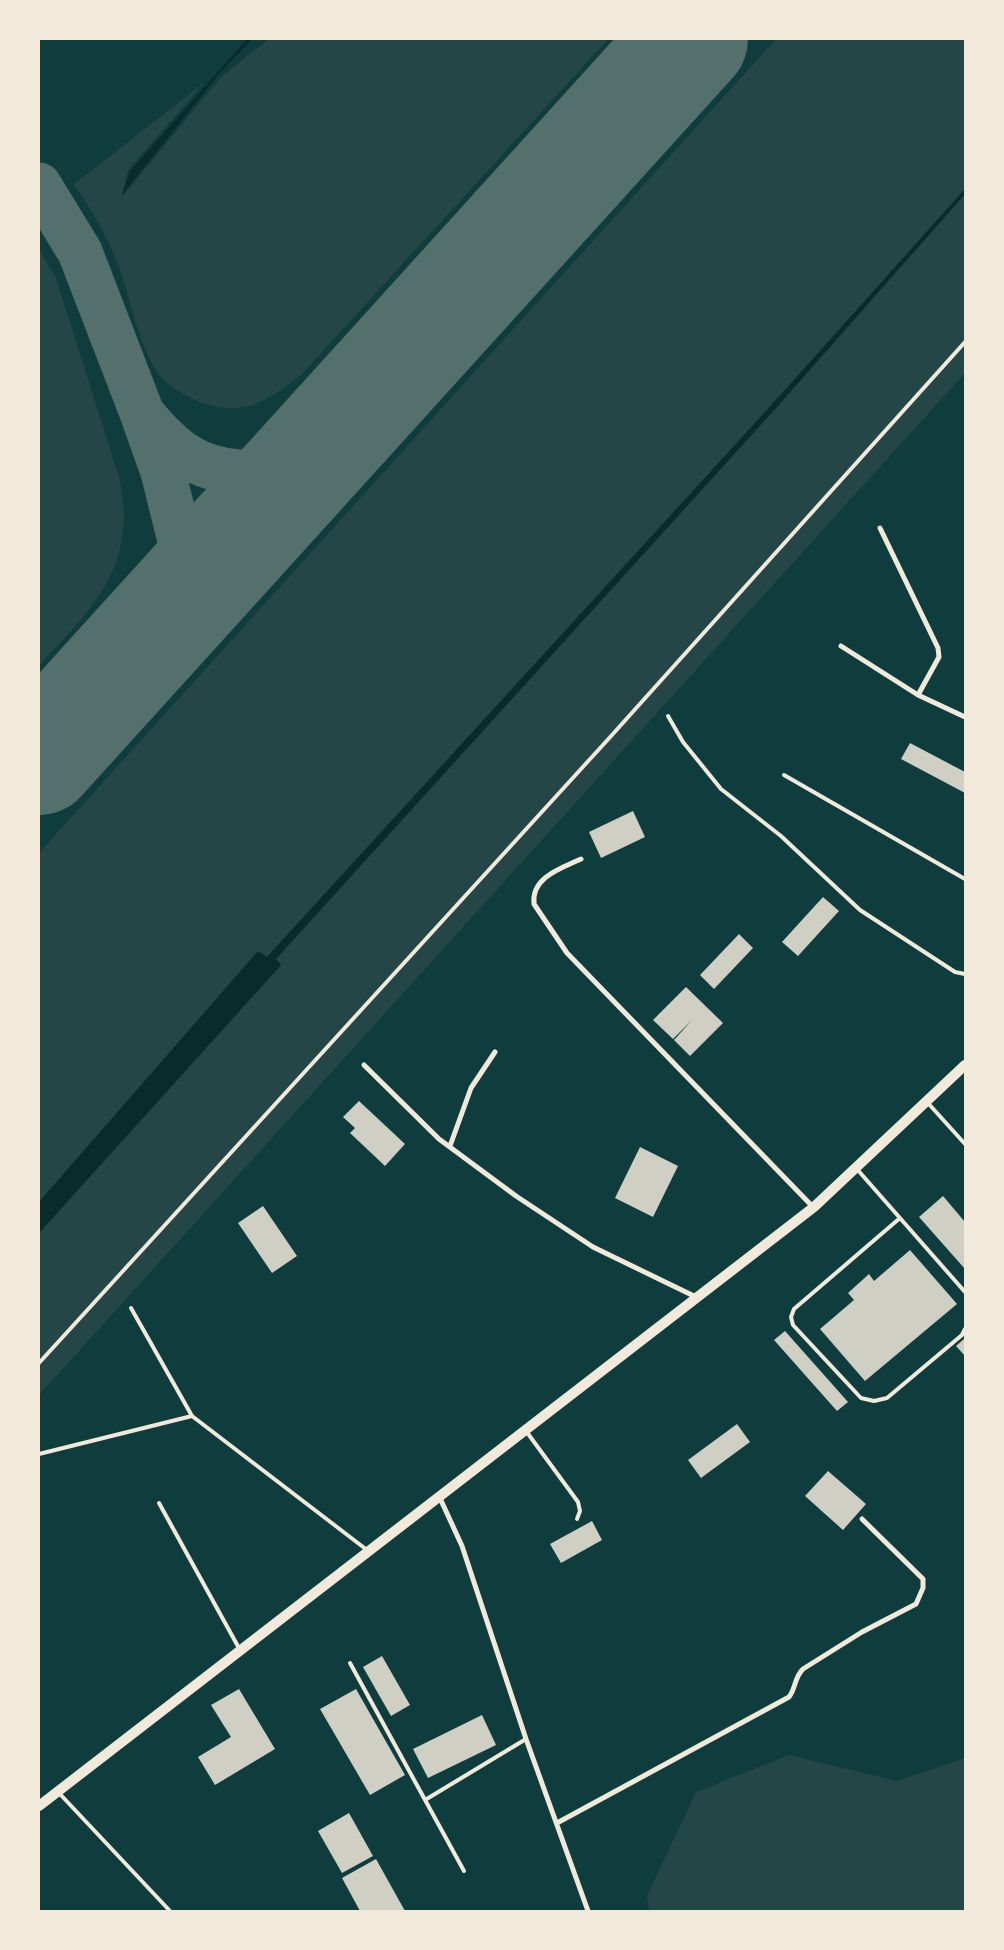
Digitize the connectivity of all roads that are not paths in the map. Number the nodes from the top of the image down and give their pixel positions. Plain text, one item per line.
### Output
1 (965, 342) edge
2 (880, 528) dead end
3 (841, 646) dead end
4 (918, 695) junction
5 (668, 716) dead end
6 (965, 717) edge
7 (784, 775) dead end
8 (581, 858) dead end
9 (965, 879) edge
10 (965, 974) edge
11 (495, 1052) dead end
12 (364, 1065) dead end
13 (965, 1065) edge
14 (927, 1102) junction
15 (965, 1144) edge
16 (450, 1146) junction
17 (856, 1168) junction
18 (814, 1207) junction
19 (900, 1218) junction
20 (965, 1292) edge
21 (696, 1298) junction
22 (130, 1308) dead end
23 (965, 1329) edge
24 (39, 1363) edge
25 (192, 1416) junction
26 (525, 1430) junction
27 (39, 1454) edge
28 (439, 1496) junction
29 (159, 1503) dead end
30 (577, 1518) dead end
31 (862, 1520) dead end
32 (369, 1552) junction
33 (240, 1651) junction
34 (350, 1663) dead end
35 (526, 1739) junction
36 (58, 1791) junction
37 (425, 1800) junction
38 (39, 1806) edge
39 (556, 1824) junction
40 (464, 1871) dead end
41 (170, 1911) edge
42 (588, 1911) edge

1 - 24 lane
2 - 4 street
3 - 4 street
4 - 6 street
5 - 10 lane
7 - 9 lane
8 - 18 street
11 - 16 street
12 - 16 street
13 - 14 main road
14 - 15 lane
14 - 17 main road
16 - 21 street
17 - 18 main road
17 - 19 lane
18 - 21 main road
19 - 20 lane
19 - 23 lane
21 - 26 main road
22 - 25 lane
25 - 27 lane
25 - 32 lane
26 - 28 main road
26 - 30 lane
28 - 32 main road
28 - 35 street
29 - 33 lane
31 - 39 street
32 - 33 main road
33 - 36 main road
34 - 37 lane
35 - 37 lane
35 - 39 street
36 - 38 main road
36 - 41 lane
37 - 40 lane
39 - 42 street

